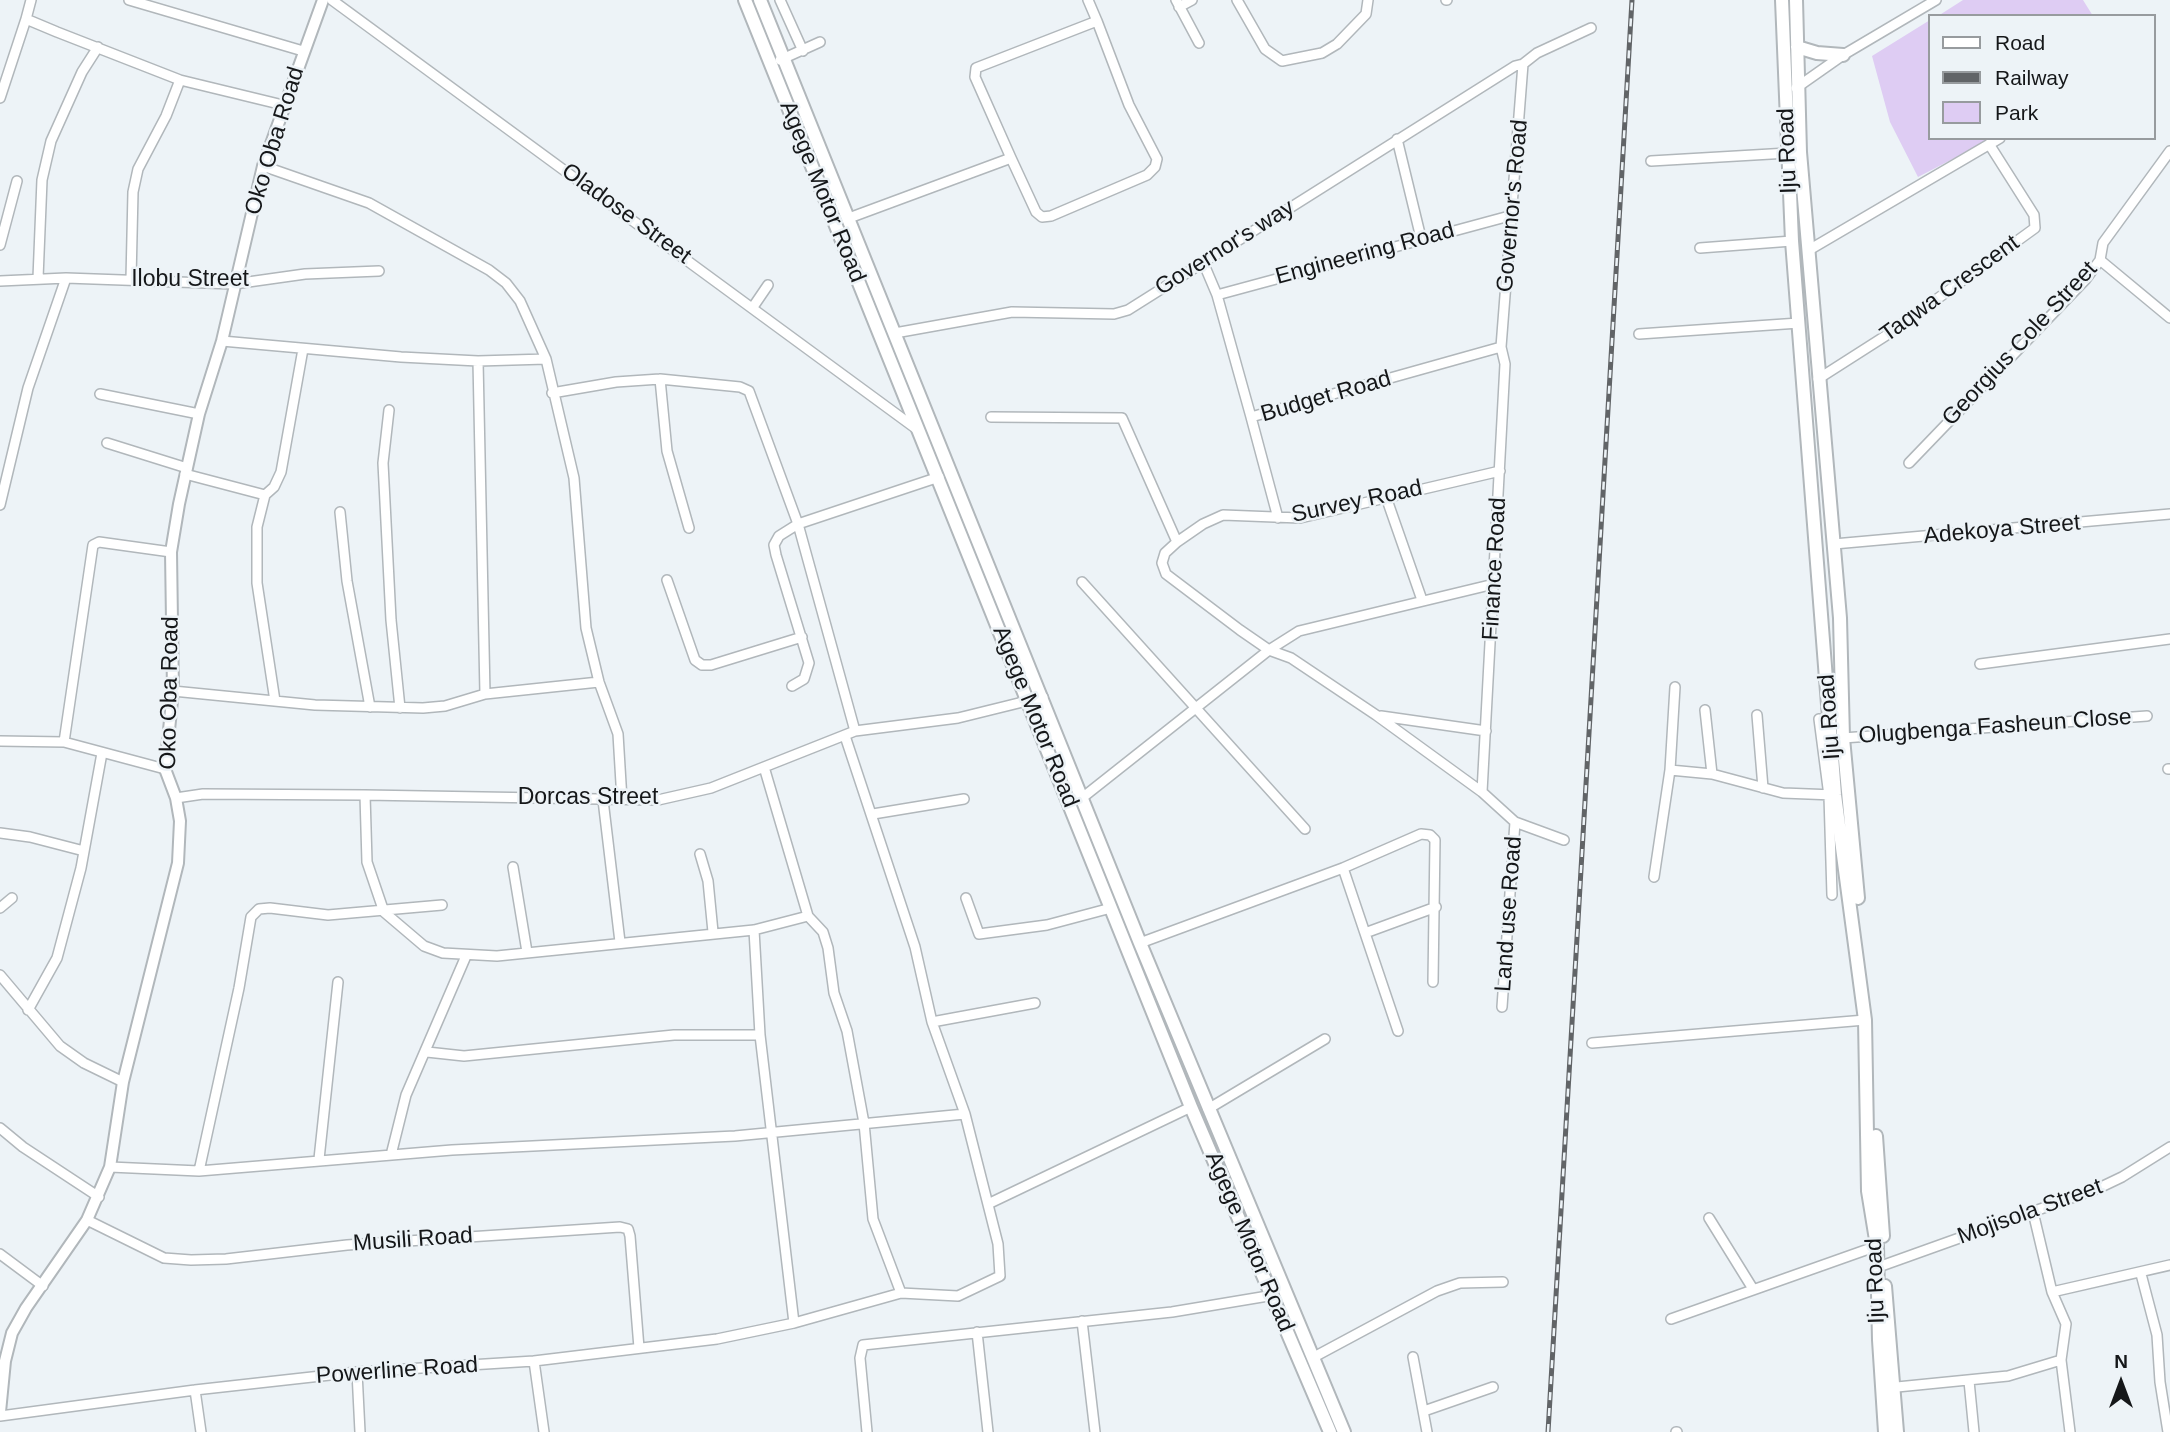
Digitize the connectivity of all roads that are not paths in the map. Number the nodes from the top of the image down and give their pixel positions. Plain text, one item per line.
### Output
1 (31, 0) edge
2 (129, 0) edge
3 (325, 0) edge
4 (745, 0) edge
5 (760, 0) edge
6 (780, 0) edge
7 (1088, 0) edge
8 (1192, 0) edge
9 (1237, 0) edge
10 (1368, 0) edge
11 (1782, 0) edge
12 (1796, 0) edge
13 (1936, 0) edge
14 (1178, 3) edge
15 (26, 19) junction
16 (1097, 21) junction
17 (1591, 28) dead end
18 (820, 43) dead end
19 (1199, 43) dead end
20 (98, 47) junction
21 (1797, 47) junction
22 (303, 51) junction
23 (803, 51) junction
24 (1843, 55) junction
25 (783, 59) junction
26 (771, 64) junction
27 (1523, 64) junction
28 (180, 79) junction
29 (1792, 89) junction
30 (0, 99) edge
31 (283, 105) junction
32 (1398, 139) junction
33 (1996, 140) edge
34 (1989, 144) junction
35 (2170, 151) edge
36 (1788, 153) junction
37 (1011, 158) junction
38 (1651, 161) dead end
39 (263, 166) junction
40 (18, 181) dead end
41 (1513, 215) junction
42 (849, 218) junction
43 (1421, 238) junction
44 (1792, 241) junction
45 (0, 245) edge
46 (1700, 248) dead end
47 (1809, 250) junction
48 (2100, 260) junction
49 (1203, 262) junction
50 (379, 271) dead end
51 (38, 278) junction
52 (66, 278) junction
53 (131, 279) junction
54 (0, 281) edge
55 (234, 284) junction
56 (768, 285) dead end
57 (1217, 295) junction
58 (753, 307) junction
59 (2170, 318) edge
60 (1799, 323) junction
61 (895, 333) junction
62 (1639, 334) dead end
63 (222, 341) junction
64 (1501, 347) junction
65 (303, 349) junction
66 (546, 359) junction
67 (478, 361) junction
68 (660, 379) junction
69 (1818, 379) junction
70 (552, 393) junction
71 (100, 394) dead end
72 (389, 410) dead end
73 (199, 414) junction
74 (991, 417) dead end
75 (1251, 417) junction
76 (934, 428) junction
77 (918, 430) junction
78 (107, 443) dead end
79 (1909, 463) dead end
80 (186, 471) junction
81 (1500, 471) junction
82 (939, 477) junction
83 (265, 495) junction
84 (1386, 497) junction
85 (0, 505) edge
86 (340, 512) dead end
87 (2170, 514) edge
88 (1278, 518) junction
89 (798, 524) junction
90 (689, 528) dead end
91 (1177, 542) junction
92 (1834, 544) junction
93 (171, 552) junction
94 (667, 580) dead end
95 (1082, 582) dead end
96 (1494, 584) junction
97 (1422, 600) junction
98 (802, 638) junction
99 (2170, 639) edge
100 (1269, 650) junction
101 (1980, 664) dead end
102 (599, 682) junction
103 (792, 686) dead end
104 (1675, 687) dead end
105 (173, 691) junction
106 (485, 694) junction
107 (1043, 697) junction
108 (275, 701) junction
109 (1028, 702) junction
110 (370, 707) junction
111 (1196, 707) junction
112 (400, 708) junction
113 (1705, 710) dead end
114 (1376, 715) junction
115 (1757, 715) dead end
116 (2147, 716) dead end
117 (1819, 719) dead end
118 (856, 731) junction
119 (1486, 731) junction
120 (845, 736) junction
121 (1843, 738) junction
122 (0, 741) edge
123 (64, 743) junction
124 (102, 753) junction
125 (764, 768) junction
126 (164, 769) junction
127 (1671, 770) junction
128 (1712, 775) junction
129 (1763, 788) junction
130 (1482, 792) junction
131 (365, 795) junction
132 (1832, 795) junction
133 (176, 797) junction
134 (1082, 798) junction
135 (964, 799) dead end
136 (603, 800) junction
137 (622, 800) junction
138 (873, 814) junction
139 (1515, 822) junction
140 (1305, 829) dead end
141 (0, 833) edge
142 (1564, 840) dead end
143 (84, 851) junction
144 (700, 854) dead end
145 (513, 867) dead end
146 (1343, 868) junction
147 (1654, 877) dead end
148 (1832, 895) dead end
149 (12, 898) dead end
150 (966, 898) dead end
151 (442, 905) dead end
152 (1436, 907) junction
153 (0, 908) edge
154 (1111, 908) junction
155 (384, 912) junction
156 (808, 916) junction
157 (754, 930) junction
158 (713, 932) junction
159 (1365, 933) junction
160 (620, 942) junction
161 (1140, 943) junction
162 (527, 952) junction
163 (466, 957) junction
164 (0, 975) edge
165 (338, 982) dead end
166 (1433, 982) dead end
167 (1161, 993) junction
168 (1148, 998) junction
169 (1035, 1003) dead end
170 (1502, 1007) dead end
171 (29, 1010) junction
172 (1865, 1020) junction
173 (932, 1022) junction
174 (1398, 1031) dead end
175 (760, 1035) junction
176 (1325, 1039) dead end
177 (1592, 1043) dead end
178 (427, 1052) junction
179 (1194, 1073) junction
180 (1180, 1079) junction
181 (123, 1082) junction
182 (1191, 1107) junction
183 (1208, 1109) junction
184 (965, 1114) junction
185 (864, 1123) junction
186 (0, 1128) edge
187 (774, 1132) junction
188 (2170, 1147) edge
189 (391, 1155) junction
190 (319, 1159) junction
191 (110, 1167) junction
192 (199, 1171) junction
193 (99, 1197) junction
194 (988, 1204) junction
195 (2033, 1212) junction
196 (1709, 1218) dead end
197 (87, 1220) junction
198 (1877, 1245) junction
199 (0, 1254) edge
200 (1884, 1265) junction
201 (2170, 1265) edge
202 (2141, 1274) junction
203 (1503, 1282) dead end
204 (43, 1286) junction
205 (1753, 1289) junction
206 (2052, 1292) junction
207 (901, 1293) junction
208 (1274, 1295) junction
209 (1671, 1319) dead end
210 (1082, 1321) junction
211 (794, 1323) junction
212 (977, 1332) junction
213 (639, 1348) junction
214 (1314, 1357) junction
215 (1413, 1357) dead end
216 (2061, 1360) junction
217 (534, 1361) junction
218 (357, 1373) junction
219 (1969, 1381) junction
220 (1493, 1387) dead end
221 (1888, 1388) junction
222 (195, 1390) junction
223 (1424, 1411) junction
224 (0, 1414) edge
225 (201, 1432) edge
226 (360, 1432) edge
227 (544, 1432) edge
228 (867, 1432) edge
229 (988, 1432) edge
230 (1095, 1432) edge
231 (1330, 1432) edge
232 (1344, 1432) edge
233 (1427, 1432) edge
234 (1885, 1432) edge
235 (1897, 1432) edge
236 (1974, 1432) edge
237 (2070, 1432) edge
238 (2168, 1432) edge

1 - 15 street
2 - 22 street
3 - 22 street, Oko Oba Road
3 - 58 street, Oladose Street
4 - 26 main road, Agege Motor Road
5 - 25 main road, Agege Motor Road
6 - 23 street
7 - 16 street
8 - 14 street
9 - 10 street
11 - 29 main road, Iju Road
12 - 21 main road, Iju Road
13 - 24 street
14 - 19 street
15 - 20 street
15 - 30 street
16 - 37 street
16 - 37 street
17 - 27 street, Governor's way
18 - 23 street
20 - 28 street
20 - 51 street
21 - 24 main road
21 - 29 main road, Iju Road
22 - 31 street, Oko Oba Road
23 - 25 street
24 - 29 street
25 - 26 street
25 - 42 main road, Agege Motor Road
26 - 77 main road, Agege Motor Road
27 - 32 street, Governor's way
27 - 41 street, Governor's Road
28 - 31 street
28 - 53 street
29 - 36 main road, Iju Road
29 - 47 main road, Iju Road
31 - 39 street, Oko Oba Road
32 - 43 street
32 - 49 street, Governor's way
33 - 34 street
34 - 47 street
34 - 69 street, Taqwa Crescent
35 - 48 street, Georgius Cole Street
36 - 38 street
36 - 44 main road, Iju Road
37 - 42 street
39 - 55 street, Oko Oba Road
39 - 66 street
40 - 45 street
41 - 43 street, Engineering Road
41 - 64 street, Governor's Road
42 - 61 main road, Agege Motor Road
43 - 57 street, Engineering Road
44 - 46 street
44 - 60 main road, Iju Road
47 - 69 main road, Iju Road
48 - 59 street
48 - 79 street, Georgius Cole Street
49 - 57 street
49 - 61 street, Governor's way
50 - 55 street, Ilobu Street
51 - 52 street, Ilobu Street
51 - 54 street, Ilobu Street
52 - 53 street, Ilobu Street
52 - 85 street
53 - 55 street, Ilobu Street
55 - 63 street, Oko Oba Road
56 - 58 street
57 - 75 street
58 - 77 street, Oladose Street
60 - 62 street
60 - 132 main road, Iju Road
61 - 76 main road, Agege Motor Road
63 - 65 street
63 - 73 street, Oko Oba Road
64 - 75 street, Budget Road
64 - 81 street, Finance Road
65 - 67 street
65 - 83 street
66 - 67 street
66 - 70 street
67 - 106 street
68 - 70 street
68 - 89 street
68 - 90 street
69 - 92 main road, Iju Road
70 - 102 street
71 - 73 street
72 - 112 street
73 - 80 street, Oko Oba Road
74 - 91 street
75 - 88 street, Budget Road
76 - 77 street
76 - 107 main road, Agege Motor Road
77 - 82 main road, Agege Motor Road
78 - 80 street
80 - 83 street
80 - 93 street, Oko Oba Road
81 - 84 street, Survey Road
81 - 96 street, Finance Road
82 - 89 street
82 - 109 main road, Agege Motor Road
83 - 108 street
84 - 88 street, Survey Road
84 - 97 street
86 - 110 street
87 - 92 street, Adekoya Street
88 - 91 street, Survey Road
89 - 98 street
89 - 118 street
91 - 100 street
92 - 121 main road, Iju Road
93 - 105 street, Oko Oba Road
93 - 123 street
94 - 98 street
95 - 111 street
96 - 97 street
96 - 119 street, Finance Road
97 - 100 street
98 - 103 street
99 - 101 street
100 - 111 street
100 - 114 street, Land use Road
102 - 106 street
102 - 137 street
104 - 127 street
105 - 108 street
105 - 126 street, Oko Oba Road
106 - 112 street
107 - 109 street, Dorcas Street
107 - 134 main road, Agege Motor Road
108 - 110 street
109 - 118 street, Dorcas Street
109 - 154 main road, Agege Motor Road
110 - 112 street
111 - 134 street
111 - 140 street
113 - 128 street
114 - 119 street, Land use Road
114 - 130 street, Land use Road
115 - 129 street
116 - 121 street, Olugbenga Fasheun Close
117 - 132 street
118 - 120 street, Dorcas Street
119 - 130 street, Finance Road
120 - 125 street, Dorcas Street
120 - 138 street
121 - 200 main road, Iju Road
122 - 123 street
123 - 124 street
124 - 126 street
124 - 143 street
125 - 137 street, Dorcas Street
125 - 156 street
126 - 133 street, Oko Oba Road
127 - 128 street
127 - 147 street
128 - 129 street
129 - 132 street
130 - 139 street, Land use Road
131 - 133 street, Dorcas Street
131 - 136 street, Dorcas Street
131 - 155 street
132 - 148 street
132 - 172 main road, Iju Road
133 - 181 street, Oko Oba Road
134 - 161 main road, Agege Motor Road
135 - 138 street
136 - 137 street, Dorcas Street
136 - 160 street
138 - 173 street
139 - 142 street, Land use Road
139 - 170 street, Land use Road
141 - 143 street
143 - 171 street
144 - 158 street
145 - 162 street
146 - 152 street
146 - 159 street
146 - 161 street
149 - 153 street
150 - 154 street
151 - 155 street
152 - 159 street
152 - 166 street
154 - 168 main road, Agege Motor Road
155 - 163 street
155 - 192 street
156 - 157 street
156 - 185 street
157 - 158 street
157 - 175 street
158 - 160 street
159 - 174 street
160 - 162 street
161 - 167 main road, Agege Motor Road
162 - 163 street
163 - 178 street
164 - 171 street
165 - 190 street
167 - 168 main road
167 - 179 main road, Agege Motor Road
168 - 180 main road, Agege Motor Road
169 - 173 street
171 - 181 street
172 - 177 street
172 - 198 main road, Iju Road
173 - 184 street
175 - 178 street
175 - 187 street
176 - 183 street
178 - 189 street
179 - 180 main road
179 - 183 main road, Agege Motor Road
180 - 182 main road, Agege Motor Road
181 - 191 street, Oko Oba Road
182 - 194 street
182 - 208 main road, Agege Motor Road
183 - 214 main road, Agege Motor Road
184 - 185 street
184 - 194 street
185 - 187 street
185 - 207 street
186 - 193 street
187 - 189 street
187 - 211 street
188 - 195 street, Mojisola Street
189 - 190 street
190 - 192 street
191 - 192 street
191 - 193 street, Oko Oba Road
193 - 197 street, Oko Oba Road
194 - 207 street, Powerline Road
195 - 200 street, Mojisola Street
195 - 206 street
196 - 205 street
197 - 204 street, Oko Oba Road
197 - 213 street, Musili Road
198 - 205 street
198 - 221 main road, Iju Road
199 - 204 street
200 - 221 main road, Iju Road
201 - 202 street
202 - 206 street
202 - 238 street
203 - 214 street
204 - 224 street, Oko Oba Road
205 - 209 street
206 - 216 street
207 - 211 street, Powerline Road
208 - 210 street
208 - 231 main road, Agege Motor Road
210 - 212 street
210 - 230 street
211 - 213 street, Powerline Road
212 - 228 street
212 - 229 street
213 - 217 street, Powerline Road
214 - 232 main road, Agege Motor Road
215 - 223 street
216 - 219 street
216 - 237 street
217 - 218 street, Powerline Road
217 - 227 street
218 - 222 street, Powerline Road
218 - 226 street
219 - 221 street
219 - 236 street
220 - 223 street
221 - 234 main road, Iju Road
221 - 235 main road, Iju Road
222 - 224 street, Powerline Road
222 - 225 street
223 - 233 street

